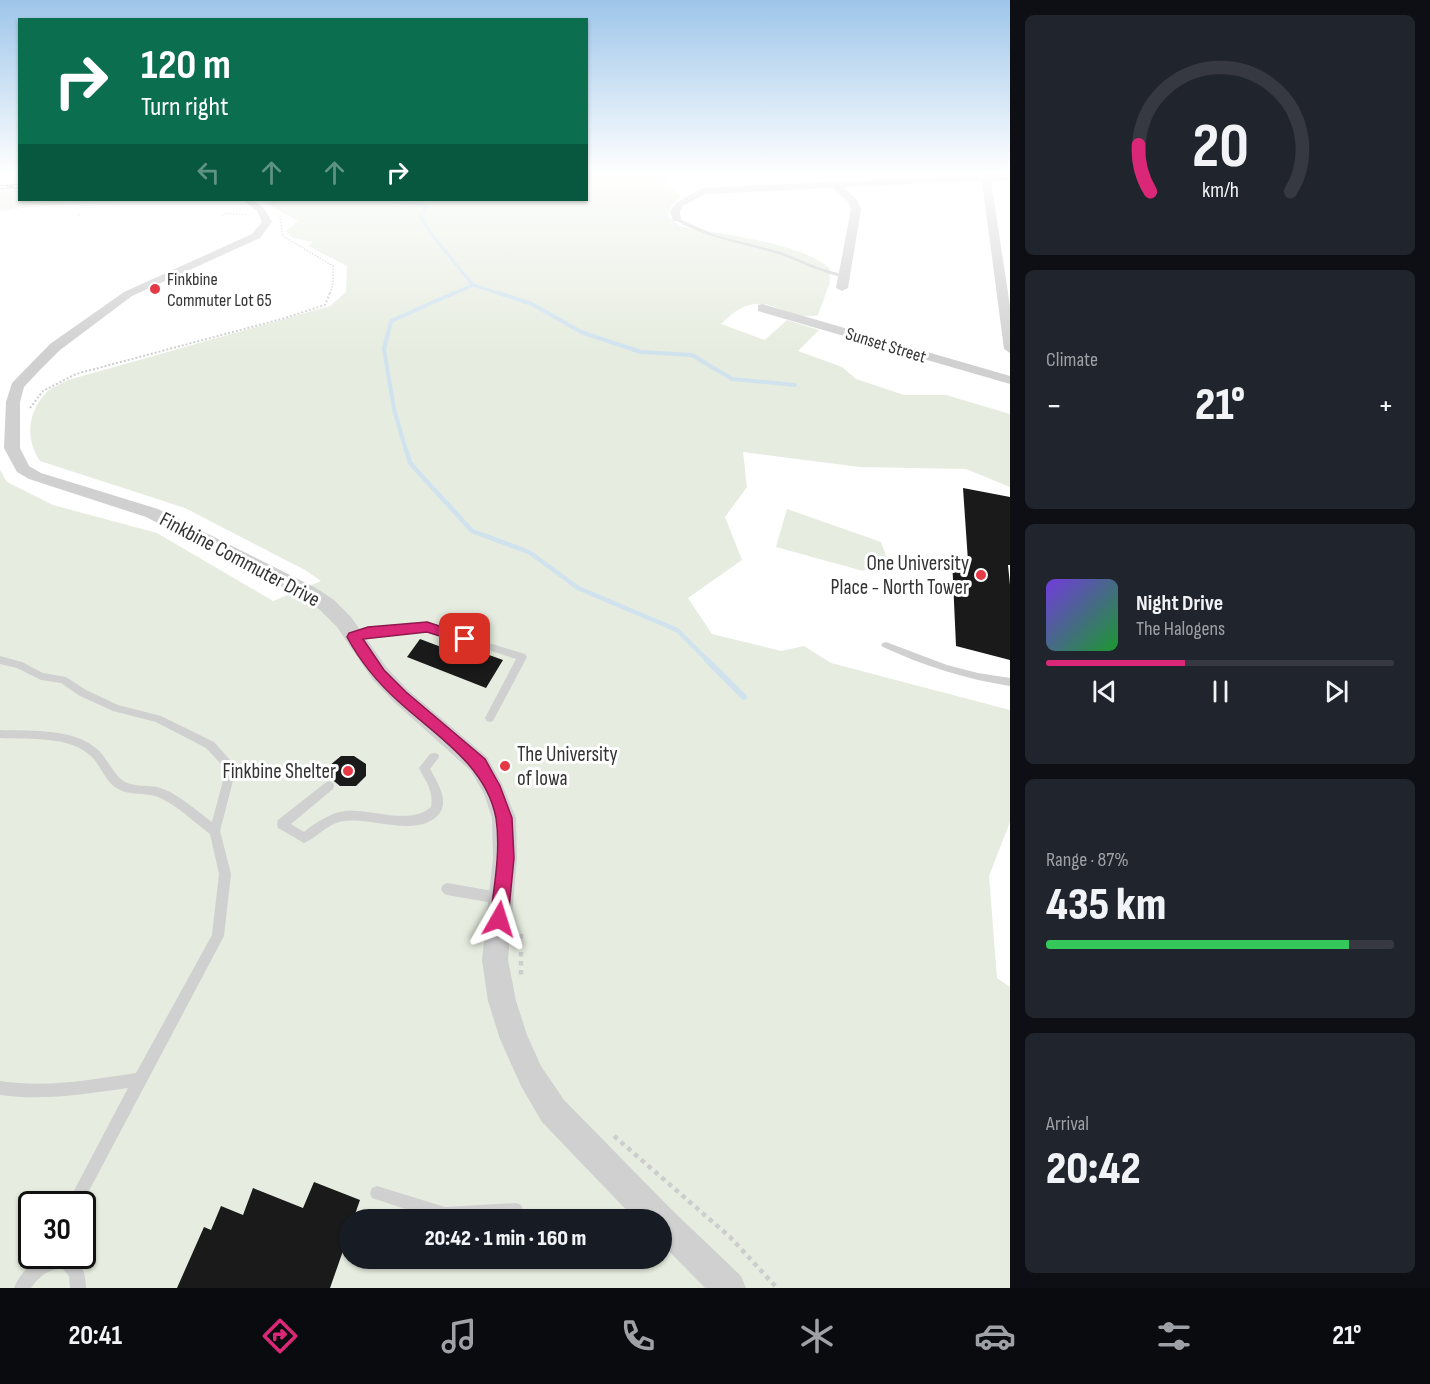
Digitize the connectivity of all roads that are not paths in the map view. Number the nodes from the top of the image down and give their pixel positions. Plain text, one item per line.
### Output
1 (258, 233) edge
2 (705, 233) edge
3 (852, 233) edge
4 (994, 233) edge
5 (844, 276) junction
6 (842, 288) dead end
7 (762, 308) dead end
8 (1010, 349) edge
9 (1010, 380) edge
10 (354, 637) junction
11 (886, 645) dead end
12 (0, 660) edge
13 (1010, 682) edge
14 (490, 718) dead end
15 (0, 734) edge
16 (434, 757) dead end
17 (329, 786) dead end
18 (215, 831) junction
19 (447, 889) dead end
20 (501, 898) junction
21 (140, 1079) junction
22 (0, 1088) edge
23 (81, 1191) edge
24 (377, 1193) dead end
25 (429, 1209) edge
26 (648, 1209) edge
27 (672, 1233) edge
28 (37, 1269) edge
29 (75, 1269) edge
30 (22, 1288) edge
31 (78, 1288) edge
32 (729, 1288) edge

1 - 10 street, Finkbine Commuter Drive
2 - 5 lane
3 - 5 street
4 - 8 street
5 - 6 street
7 - 9 street, Sunset Street
10 - 14 lane
10 - 20 street, Finkbine Commuter Drive
11 - 13 lane
12 - 18 lane
15 - 18 lane
16 - 17 lane
18 - 21 lane
19 - 20 lane
20 - 26 street, Finkbine Commuter Drive
21 - 22 lane
21 - 23 lane
24 - 25 lane
27 - 32 street, Finkbine Commuter Drive
28 - 30 lane
29 - 31 lane

